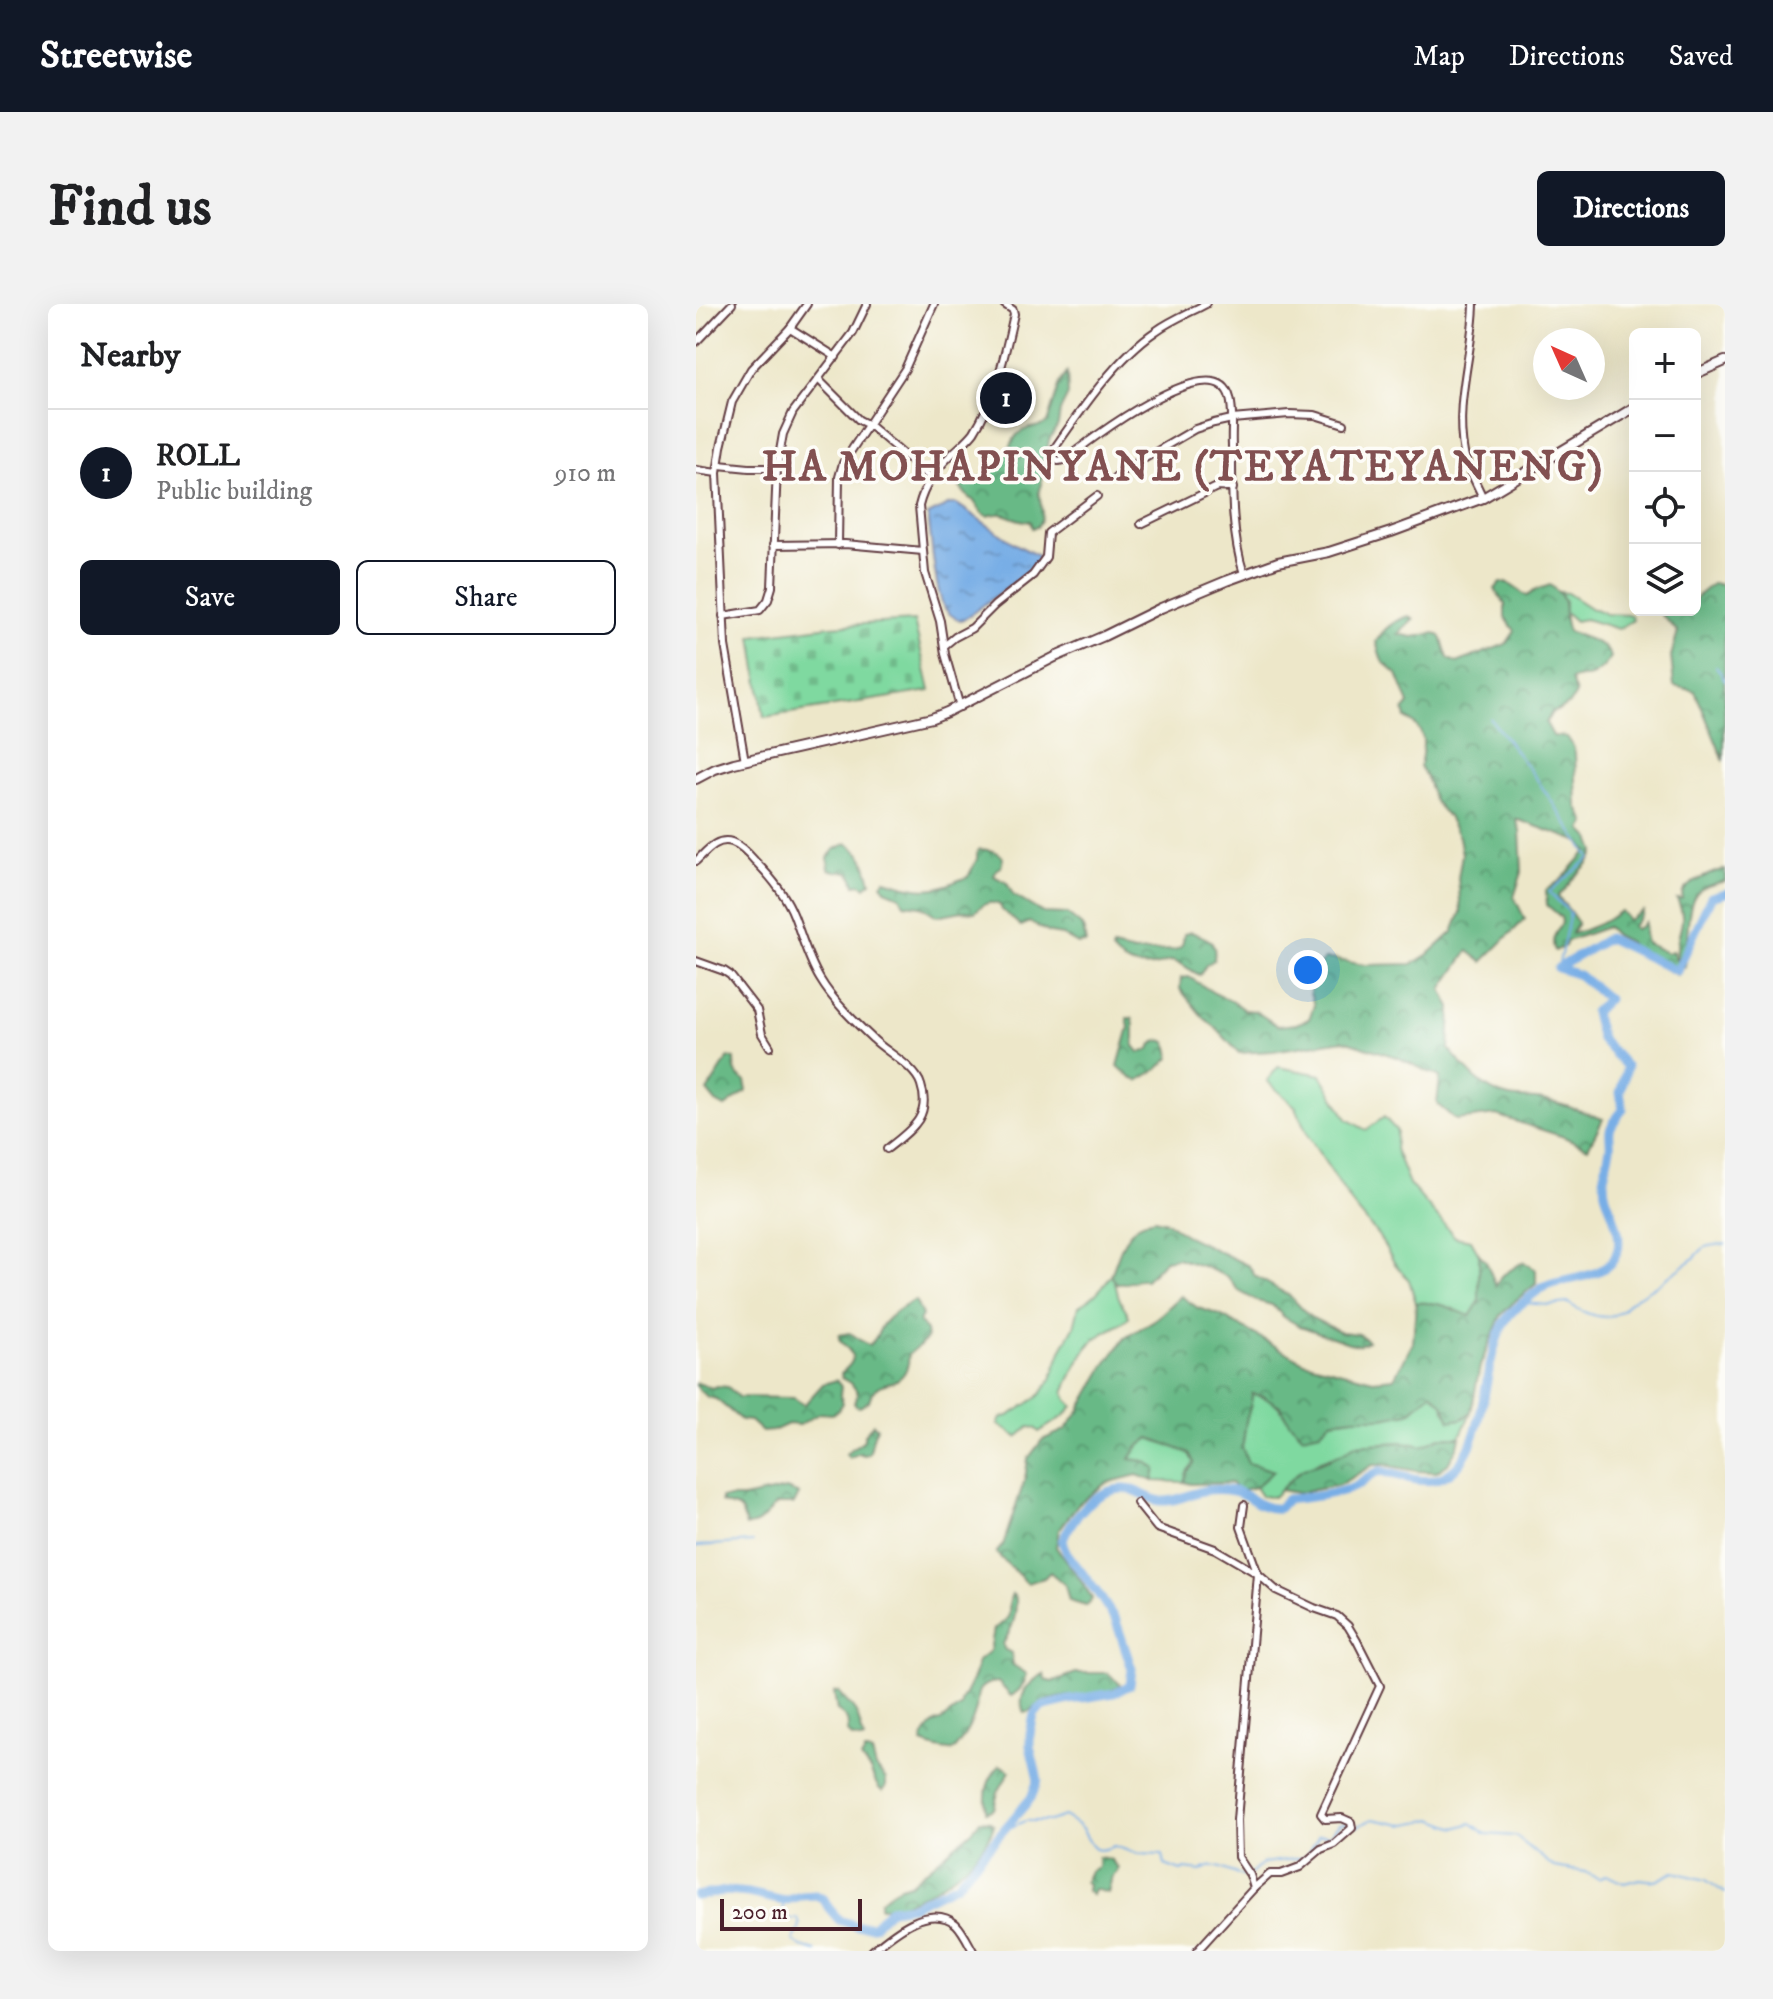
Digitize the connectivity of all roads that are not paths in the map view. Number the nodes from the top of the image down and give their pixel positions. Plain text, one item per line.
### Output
1 (732, 304) edge
2 (807, 304) edge
3 (867, 304) edge
4 (934, 304) edge
5 (1004, 304) edge
6 (1206, 304) edge
7 (1474, 304) edge
8 (790, 328) junction
9 (696, 342) edge
10 (836, 357) junction
11 (1725, 361) edge
12 (1701, 371) edge
13 (819, 380) junction
14 (1629, 411) edge
15 (1232, 419) junction
16 (1344, 424) dead end
17 (869, 425) junction
18 (719, 465) junction
19 (777, 468) junction
20 (696, 470) edge
21 (717, 473) junction
22 (1116, 477) dead end
23 (931, 478) junction
24 (1233, 488) junction
25 (1097, 496) dead end
26 (1483, 498) junction
27 (1141, 524) dead end
28 (773, 545) junction
29 (838, 545) junction
30 (923, 551) junction
31 (1244, 574) junction
32 (723, 616) junction
33 (944, 646) junction
34 (960, 707) junction
35 (745, 761) junction
36 (696, 779) edge
37 (696, 861) edge
38 (696, 961) edge
39 (770, 1047) dead end
40 (887, 1149) dead end
41 (1137, 1503) dead end
42 (1244, 1505) dead end
43 (1258, 1574) junction
44 (1254, 1888) junction
45 (872, 1951) edge
46 (973, 1951) edge
47 (1197, 1951) edge

1 - 9 street
2 - 8 street
3 - 10 street
4 - 17 street
5 - 23 street
6 - 15 street
7 - 26 street
8 - 10 street
8 - 18 street
10 - 13 street
11 - 12 main road
13 - 17 street
13 - 19 street
14 - 26 main road
15 - 16 street
15 - 22 street
15 - 24 street
17 - 23 street
17 - 29 street
18 - 19 street
18 - 21 street
19 - 28 street
20 - 21 street
21 - 32 street
23 - 30 street
24 - 27 street
24 - 31 street
25 - 33 street
26 - 31 main road
28 - 29 street
28 - 32 street
29 - 30 street
30 - 33 street
31 - 34 main road
32 - 35 street
33 - 34 street
34 - 35 main road
35 - 36 main road
37 - 40 street
38 - 39 street
41 - 43 street
42 - 43 street
43 - 44 street
43 - 44 street
44 - 47 street
45 - 46 street

